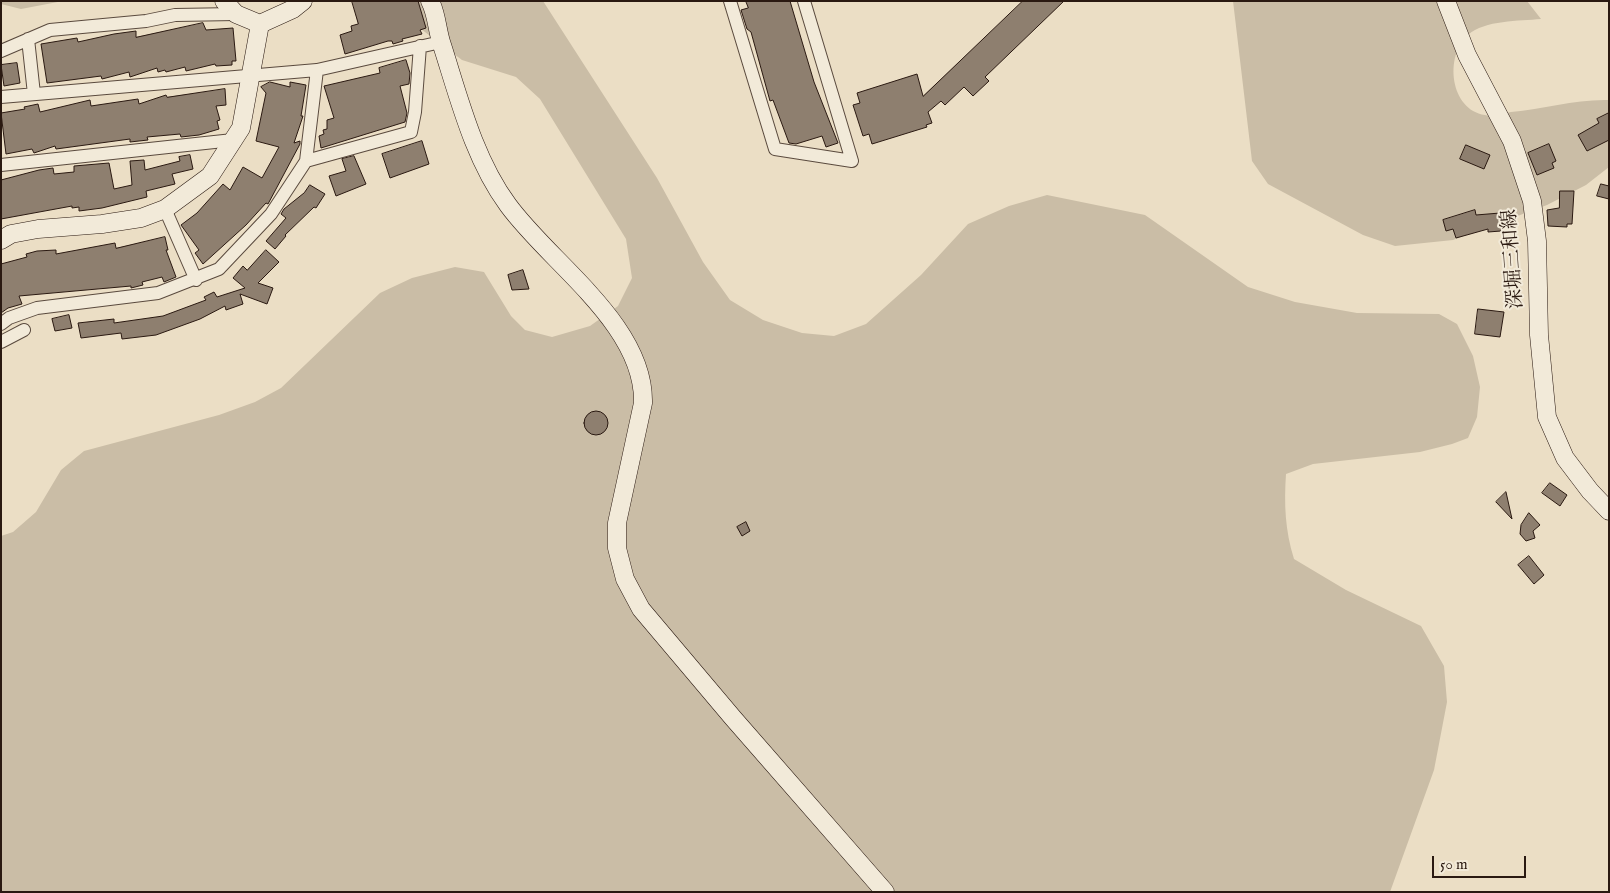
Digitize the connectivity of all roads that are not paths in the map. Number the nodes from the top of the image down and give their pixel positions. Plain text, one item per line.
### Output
1 (303, 1) edge
2 (430, 1) edge
3 (730, 1) edge
4 (804, 1) edge
5 (1446, 1) edge
6 (230, 7) edge
7 (260, 24) junction
8 (28, 39) junction
9 (441, 42) junction
10 (420, 46) junction
11 (1, 51) edge
12 (317, 70) junction
13 (249, 75) junction
14 (34, 94) junction
15 (1, 97) edge
16 (233, 140) junction
17 (306, 162) junction
18 (1, 165) edge
19 (165, 210) junction
20 (1, 240) edge
21 (196, 280) junction
22 (1, 324) edge
23 (24, 330) dead end
24 (1, 342) edge
25 (1609, 511) edge
26 (884, 892) edge

1 - 7 street
2 - 9 street
3 - 4 street
5 - 25 street, 深堀三和線
6 - 7 street
6 - 8 street
7 - 13 street
8 - 11 street
8 - 14 street
9 - 10 street
9 - 26 street
10 - 12 street
10 - 17 street
12 - 13 street
12 - 17 street
13 - 14 street
13 - 16 street
14 - 15 street
16 - 18 street
16 - 19 street
17 - 21 street
19 - 20 street
19 - 21 street
21 - 22 street
23 - 24 street

